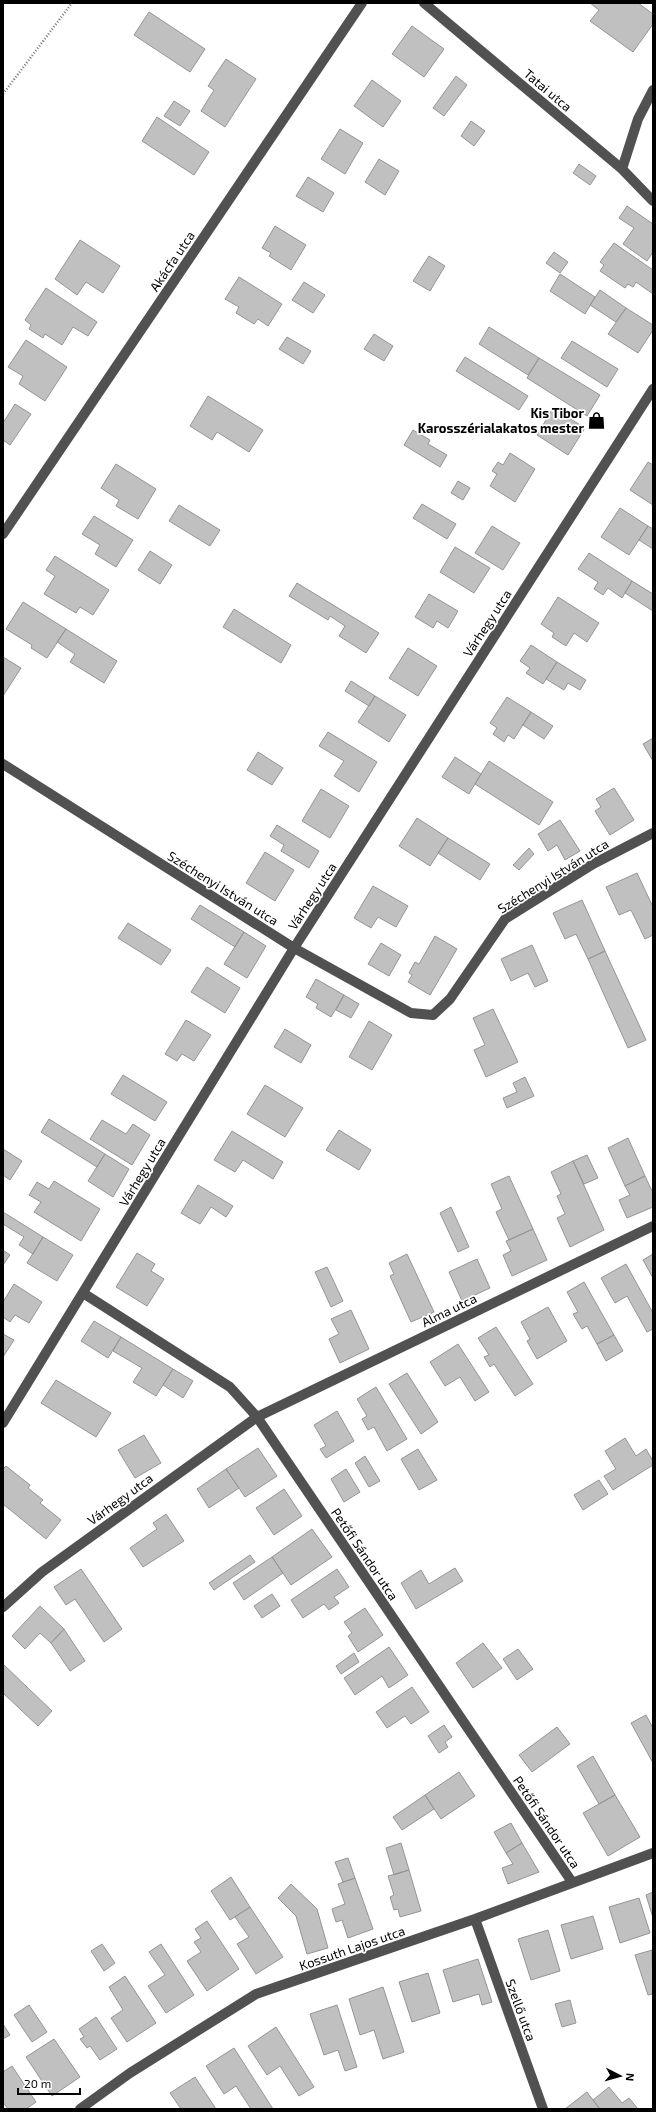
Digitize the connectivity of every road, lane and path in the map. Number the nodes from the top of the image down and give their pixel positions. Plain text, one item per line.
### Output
1 (72, 3) edge
2 (362, 3) edge
3 (424, 3) edge
4 (653, 90) edge
5 (3, 94) edge
6 (622, 169) junction
7 (653, 201) edge
8 (653, 389) edge
9 (3, 534) edge
10 (3, 764) edge
11 (653, 833) edge
12 (294, 948) junction
13 (653, 1226) edge
14 (83, 1293) junction
15 (257, 1417) junction
16 (3, 1423) edge
17 (3, 1608) edge
18 (653, 1853) edge
19 (572, 1882) junction
20 (475, 1919) junction
21 (80, 2109) edge
22 (543, 2109) edge

1 - 5 path
2 - 9 street, Akácfa utca
3 - 6 street, Tatai utca
4 - 6 street
6 - 7 street, Tatai utca
8 - 12 street, Várhegy utca
10 - 12 street, Széchenyi István utca
11 - 12 street, Széchenyi István utca
12 - 14 street, Várhegy utca
13 - 15 street, Alma utca
14 - 15 street, Petőfi Sándor utca
14 - 16 street, Várhegy utca
15 - 17 street, Várhegy utca
15 - 19 street, Petőfi Sándor utca
18 - 19 street, Kossuth Lajos utca
19 - 20 street, Kossuth Lajos utca
20 - 21 street, Kossuth Lajos utca
20 - 22 street, Szellő utca

